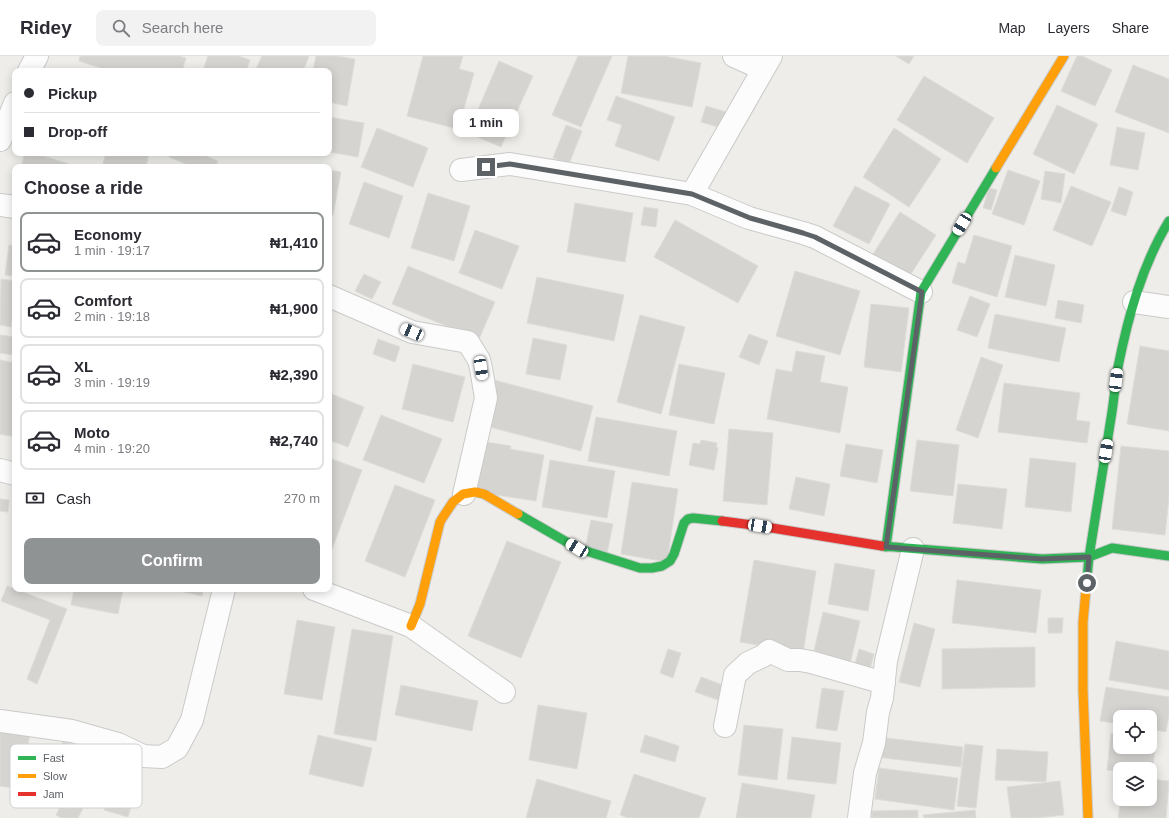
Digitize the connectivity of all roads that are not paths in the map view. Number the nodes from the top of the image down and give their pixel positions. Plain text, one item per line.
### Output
1 (37, 56) edge
2 (734, 56) edge
3 (1064, 56) edge
4 (767, 62) edge
5 (30, 68) edge
6 (12, 110) edge
7 (0, 140) edge
8 (462, 170) dead end
9 (692, 194) junction
10 (0, 205) edge
11 (12, 207) edge
12 (1169, 221) edge
13 (922, 292) junction
14 (332, 297) edge
15 (1134, 302) junction
16 (1169, 307) edge
17 (0, 470) edge
18 (12, 473) edge
19 (464, 494) junction
20 (886, 547) junction
21 (913, 550) junction
22 (1169, 556) edge
23 (1089, 557) junction
24 (223, 592) edge
25 (322, 592) edge
26 (411, 626) junction
27 (884, 683) junction
28 (504, 692) dead end
29 (0, 721) edge
30 (725, 726) dead end
31 (118, 744) edge
32 (142, 756) edge
33 (859, 818) edge
34 (1088, 818) edge

1 - 5 street
2 - 4 street
3 - 13 street
4 - 9 street
6 - 7 street
8 - 9 street
9 - 13 street
10 - 11 street
12 - 15 street
13 - 20 street
14 - 19 street
15 - 16 street
15 - 23 street
17 - 18 street
19 - 20 street
19 - 26 street
20 - 21 street
21 - 23 street
21 - 27 street
22 - 23 street
23 - 34 street
24 - 32 street
25 - 26 street
26 - 28 street
27 - 30 street
27 - 33 street
29 - 31 street

